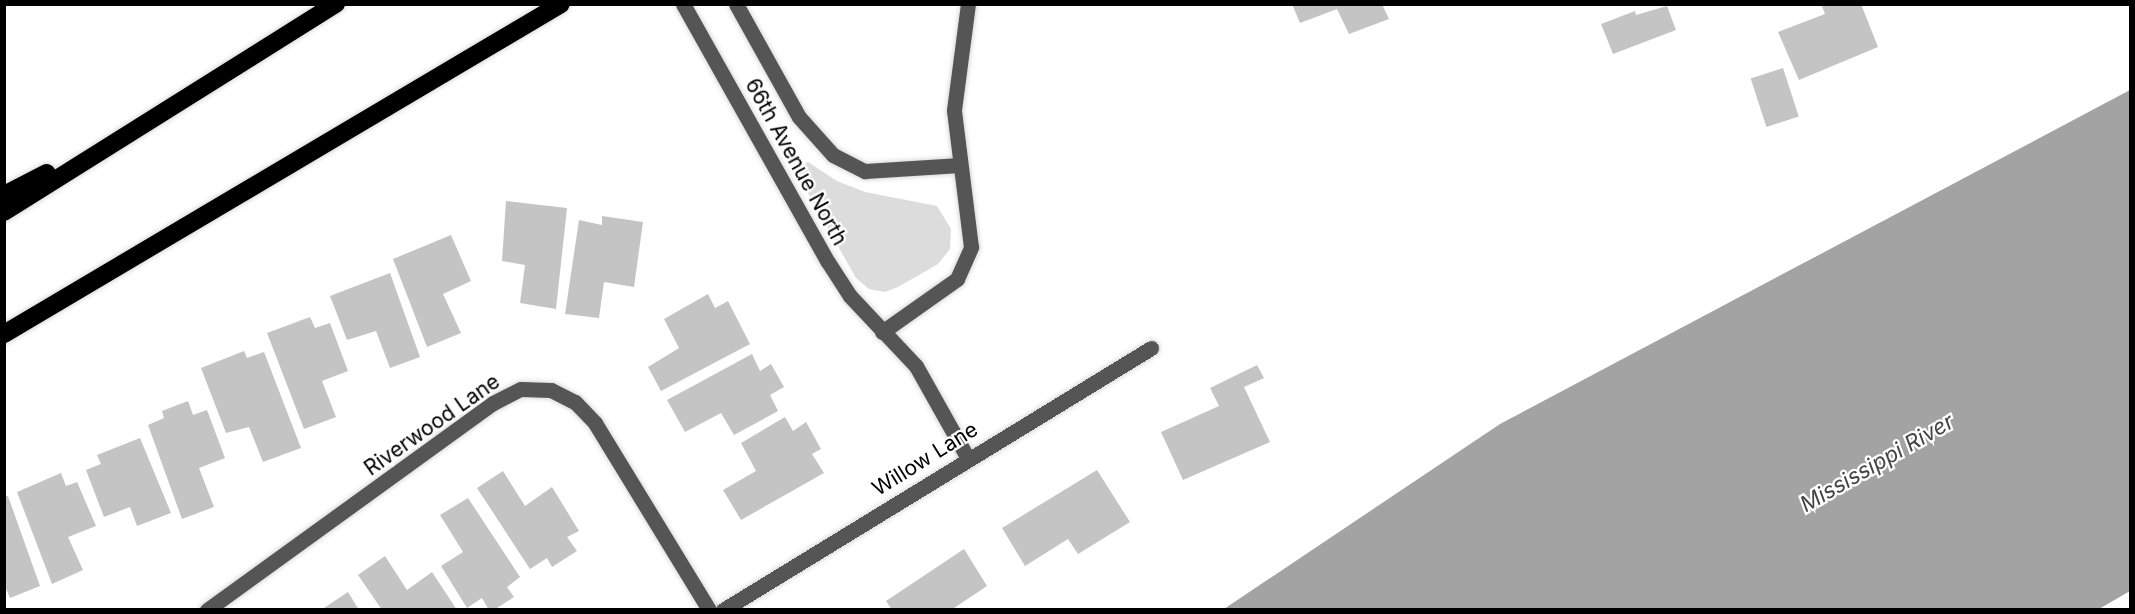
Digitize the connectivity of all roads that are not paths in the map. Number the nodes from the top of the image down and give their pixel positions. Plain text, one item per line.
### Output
1 (336, 4) edge
2 (561, 4) edge
3 (683, 4) edge
4 (736, 4) edge
5 (968, 4) edge
6 (153, 119) junction
7 (960, 165) junction
8 (4, 195) edge
9 (4, 212) edge
10 (882, 332) junction
11 (4, 334) edge
12 (1152, 348) dead end
13 (967, 457) junction
14 (207, 609) edge
15 (709, 609) edge
16 (723, 609) edge

1 - 6 highway
2 - 11 highway
3 - 10 street, 66th Avenue North
4 - 7 street, 66th Avenue North
5 - 7 street
6 - 8 highway
6 - 9 highway
7 - 10 street
10 - 13 street, 66th Avenue North
12 - 13 street, Willow Lane
13 - 16 street, Willow Lane
14 - 15 street, Riverwood Lane

